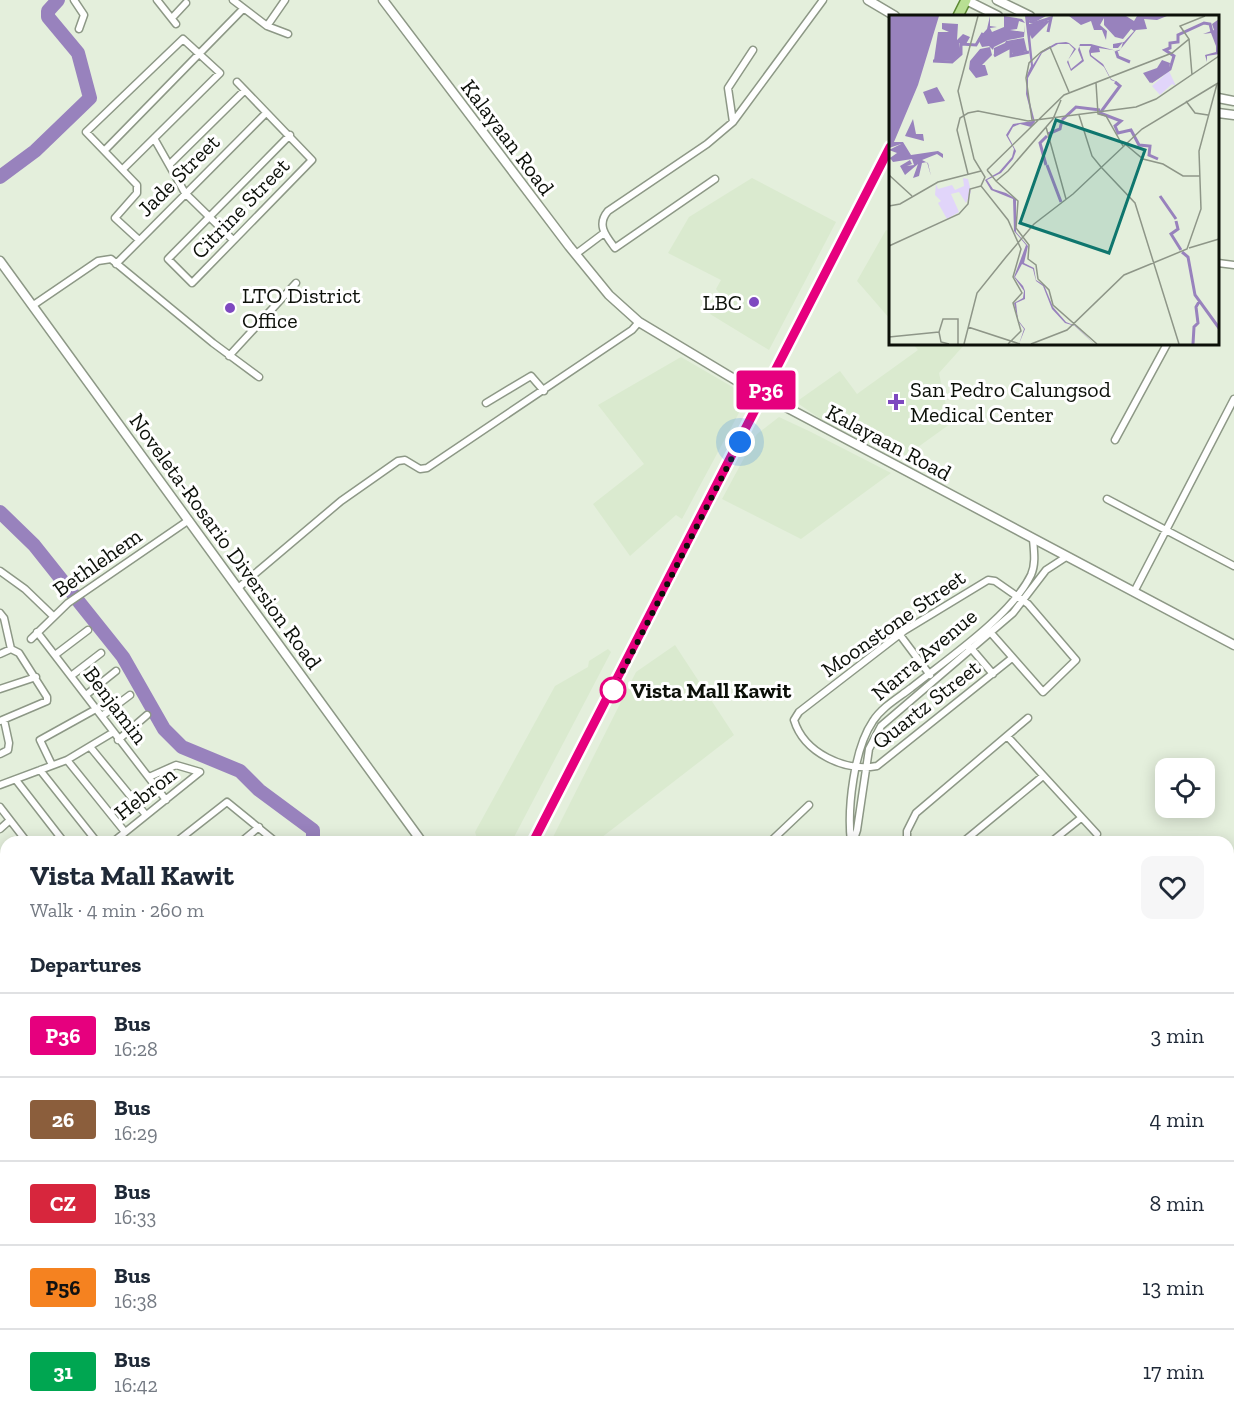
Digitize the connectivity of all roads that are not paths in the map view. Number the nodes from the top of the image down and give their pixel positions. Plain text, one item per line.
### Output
1 (74, 0) edge
2 (233, 0) edge
3 (285, 0) edge
4 (383, 0) edge
5 (824, 0) edge
6 (868, 0) edge
7 (966, 0) edge
8 (997, 0) edge
9 (161, 2) edge
10 (186, 3) dead end
11 (243, 9) junction
12 (893, 15) edge
13 (958, 15) edge
14 (996, 15) edge
15 (1028, 15) edge
16 (267, 26) junction
17 (79, 29) dead end
18 (288, 34) dead end
19 (753, 50) dead end
20 (200, 56) junction
21 (237, 82) dead end
22 (244, 91) junction
23 (1219, 98) edge
24 (1234, 100) edge
25 (266, 113) junction
26 (1219, 113) edge
27 (1234, 115) edge
28 (733, 122) junction
29 (290, 135) junction
30 (154, 140) junction
31 (105, 150) junction
32 (889, 151) edge
33 (170, 165) junction
34 (123, 169) junction
35 (715, 179) dead end
36 (185, 193) junction
37 (211, 217) junction
38 (604, 233) junction
39 (140, 240) junction
40 (234, 240) junction
41 (576, 254) junction
42 (0, 261) edge
43 (1219, 263) edge
44 (116, 264) junction
45 (1234, 265) edge
46 (296, 283) dead end
47 (32, 306) junction
48 (639, 322) junction
49 (1166, 345) edge
50 (229, 356) junction
51 (260, 377) dead end
52 (544, 391) junction
53 (764, 394) junction
54 (1234, 399) edge
55 (486, 404) dead end
56 (1115, 440) dead end
57 (1107, 499) dead end
58 (189, 520) junction
59 (1166, 530) junction
60 (1033, 539) junction
61 (1066, 557) junction
62 (1234, 566) edge
63 (0, 571) edge
64 (238, 588) junction
65 (1134, 592) junction
66 (1017, 595) junction
67 (1025, 601) junction
68 (0, 613) edge
69 (52, 615) junction
70 (88, 630) dead end
71 (37, 632) junction
72 (991, 633) junction
73 (900, 635) junction
74 (31, 639) dead end
75 (967, 643) junction
76 (1234, 645) edge
77 (11, 649) junction
78 (971, 649) junction
79 (101, 653) dead end
80 (0, 654) edge
81 (55, 655) junction
82 (1012, 658) junction
83 (117, 671) dead end
84 (929, 673) junction
85 (993, 674) junction
86 (71, 676) junction
87 (36, 677) junction
88 (934, 679) junction
89 (0, 689) edge
90 (86, 695) junction
91 (130, 695) dead end
92 (96, 709) junction
93 (102, 716) junction
94 (147, 716) dead end
95 (1028, 718) dead end
96 (794, 720) joint
97 (2, 721) edge
98 (112, 733) junction
99 (1007, 736) junction
100 (118, 740) junction
101 (91, 748) junction
102 (0, 754) edge
103 (67, 759) junction
104 (52, 765) junction
105 (857, 766) junction
106 (867, 768) junction
107 (40, 770) junction
108 (1043, 776) junction
109 (149, 777) junction
110 (16, 780) junction
111 (0, 785) edge
112 (166, 800) junction
113 (809, 805) dead end
114 (0, 807) edge
115 (146, 815) junction
116 (1081, 818) junction
117 (10, 820) junction
118 (259, 827) junction
119 (0, 829) edge
120 (125, 832) junction
121 (1097, 834) dead end
122 (23, 836) edge
123 (59, 836) edge
124 (92, 836) edge
125 (120, 836) edge
126 (184, 836) edge
127 (248, 836) edge
128 (269, 836) edge
129 (418, 836) edge
130 (536, 836) edge
131 (780, 836) edge
132 (852, 836) edge
133 (854, 836) edge
134 (907, 836) edge
135 (970, 836) edge
136 (1058, 836) edge

1 - 17 street
2 - 11 street
3 - 16 street
4 - 41 main road, Kalayaan Road
5 - 28 street
6 - 12 main road
7 - 13 main road
7 - 14 main road
8 - 15 main road
9 - 10 street
11 - 16 street
11 - 20 street
16 - 18 street
19 - 28 street
20 - 30 street
20 - 31 street
20 - 31 street
21 - 22 street
22 - 25 street
22 - 33 street
23 - 24 main road
25 - 29 street
25 - 36 street, Jade Street
26 - 27 main road
28 - 38 street
29 - 37 street
29 - 40 street, Citrine Street
30 - 33 street
30 - 34 street
31 - 34 street
32 - 53 main road
33 - 36 street
34 - 39 street
35 - 38 street
36 - 37 street
36 - 39 street, Jade Street
37 - 40 street
37 - 40 street, Citrine Street
38 - 41 street
39 - 44 street, Jade Street
41 - 48 main road, Kalayaan Road
42 - 47 main road, Noveleta-Rosario Diversion Road
43 - 45 street
44 - 47 street
44 - 50 street
46 - 50 street
47 - 58 main road, Noveleta-Rosario Diversion Road
48 - 52 street
48 - 53 main road, Kalayaan Road
49 - 56 street
50 - 51 street
52 - 55 street
52 - 64 street
53 - 60 main road, Kalayaan Road
53 - 130 main road
54 - 59 street
57 - 59 street
58 - 64 main road, Noveleta-Rosario Diversion Road
58 - 69 street, Bethlehem
59 - 62 street
59 - 65 street
60 - 61 main road, Kalayaan Road
60 - 66 street, Narra Avenue
61 - 65 main road, Kalayaan Road
61 - 67 street, Narra Avenue
63 - 69 street
64 - 129 main road, Noveleta-Rosario Diversion Road
65 - 76 main road, Kalayaan Road
66 - 67 street, Moonstone Street
66 - 73 street, Moonstone Street
66 - 75 street, Narra Avenue
67 - 72 street, Narra Avenue
67 - 82 street, Moonstone Street
68 - 77 street
69 - 71 street, Bethlehem
70 - 81 street
71 - 74 street, Bethlehem
71 - 81 street, Benjamin
72 - 78 street, Narra Avenue
72 - 82 street
73 - 84 street
73 - 96 street, Moonstone Street
75 - 78 street
75 - 84 street, Narra Avenue
77 - 80 street
77 - 87 street
78 - 85 street
78 - 88 street, Narra Avenue
79 - 86 street
81 - 86 street, Benjamin
82 - 85 street, Quartz Street
83 - 90 street
84 - 88 street
84 - 105 street, Narra Avenue
85 - 106 street, Quartz Street
86 - 90 street, Benjamin
87 - 89 street
87 - 97 street
88 - 106 street, Narra Avenue
90 - 92 street, Benjamin
91 - 93 street
92 - 93 street, Benjamin
92 - 104 street
93 - 98 street, Benjamin
94 - 100 street
95 - 99 street
96 - 105 street, Quartz Street
97 - 102 street
98 - 100 street, Benjamin
98 - 101 street
99 - 108 street
99 - 134 street
100 - 109 street, Benjamin
101 - 103 street
101 - 115 street
103 - 104 street
103 - 120 street
104 - 107 street
105 - 106 street, Quartz Street
105 - 132 street, Narra Avenue
106 - 133 street, Narra Avenue
107 - 110 street
107 - 124 street
108 - 116 street
108 - 135 street
109 - 112 street, Benjamin
109 - 112 street, Hebron
110 - 111 street
110 - 123 street
112 - 115 street, Hebron
113 - 131 street
114 - 117 street
115 - 120 street, Hebron
116 - 121 street
116 - 136 street
117 - 119 street
117 - 122 street
118 - 126 street
118 - 127 street
118 - 128 street
120 - 125 street, Hebron

